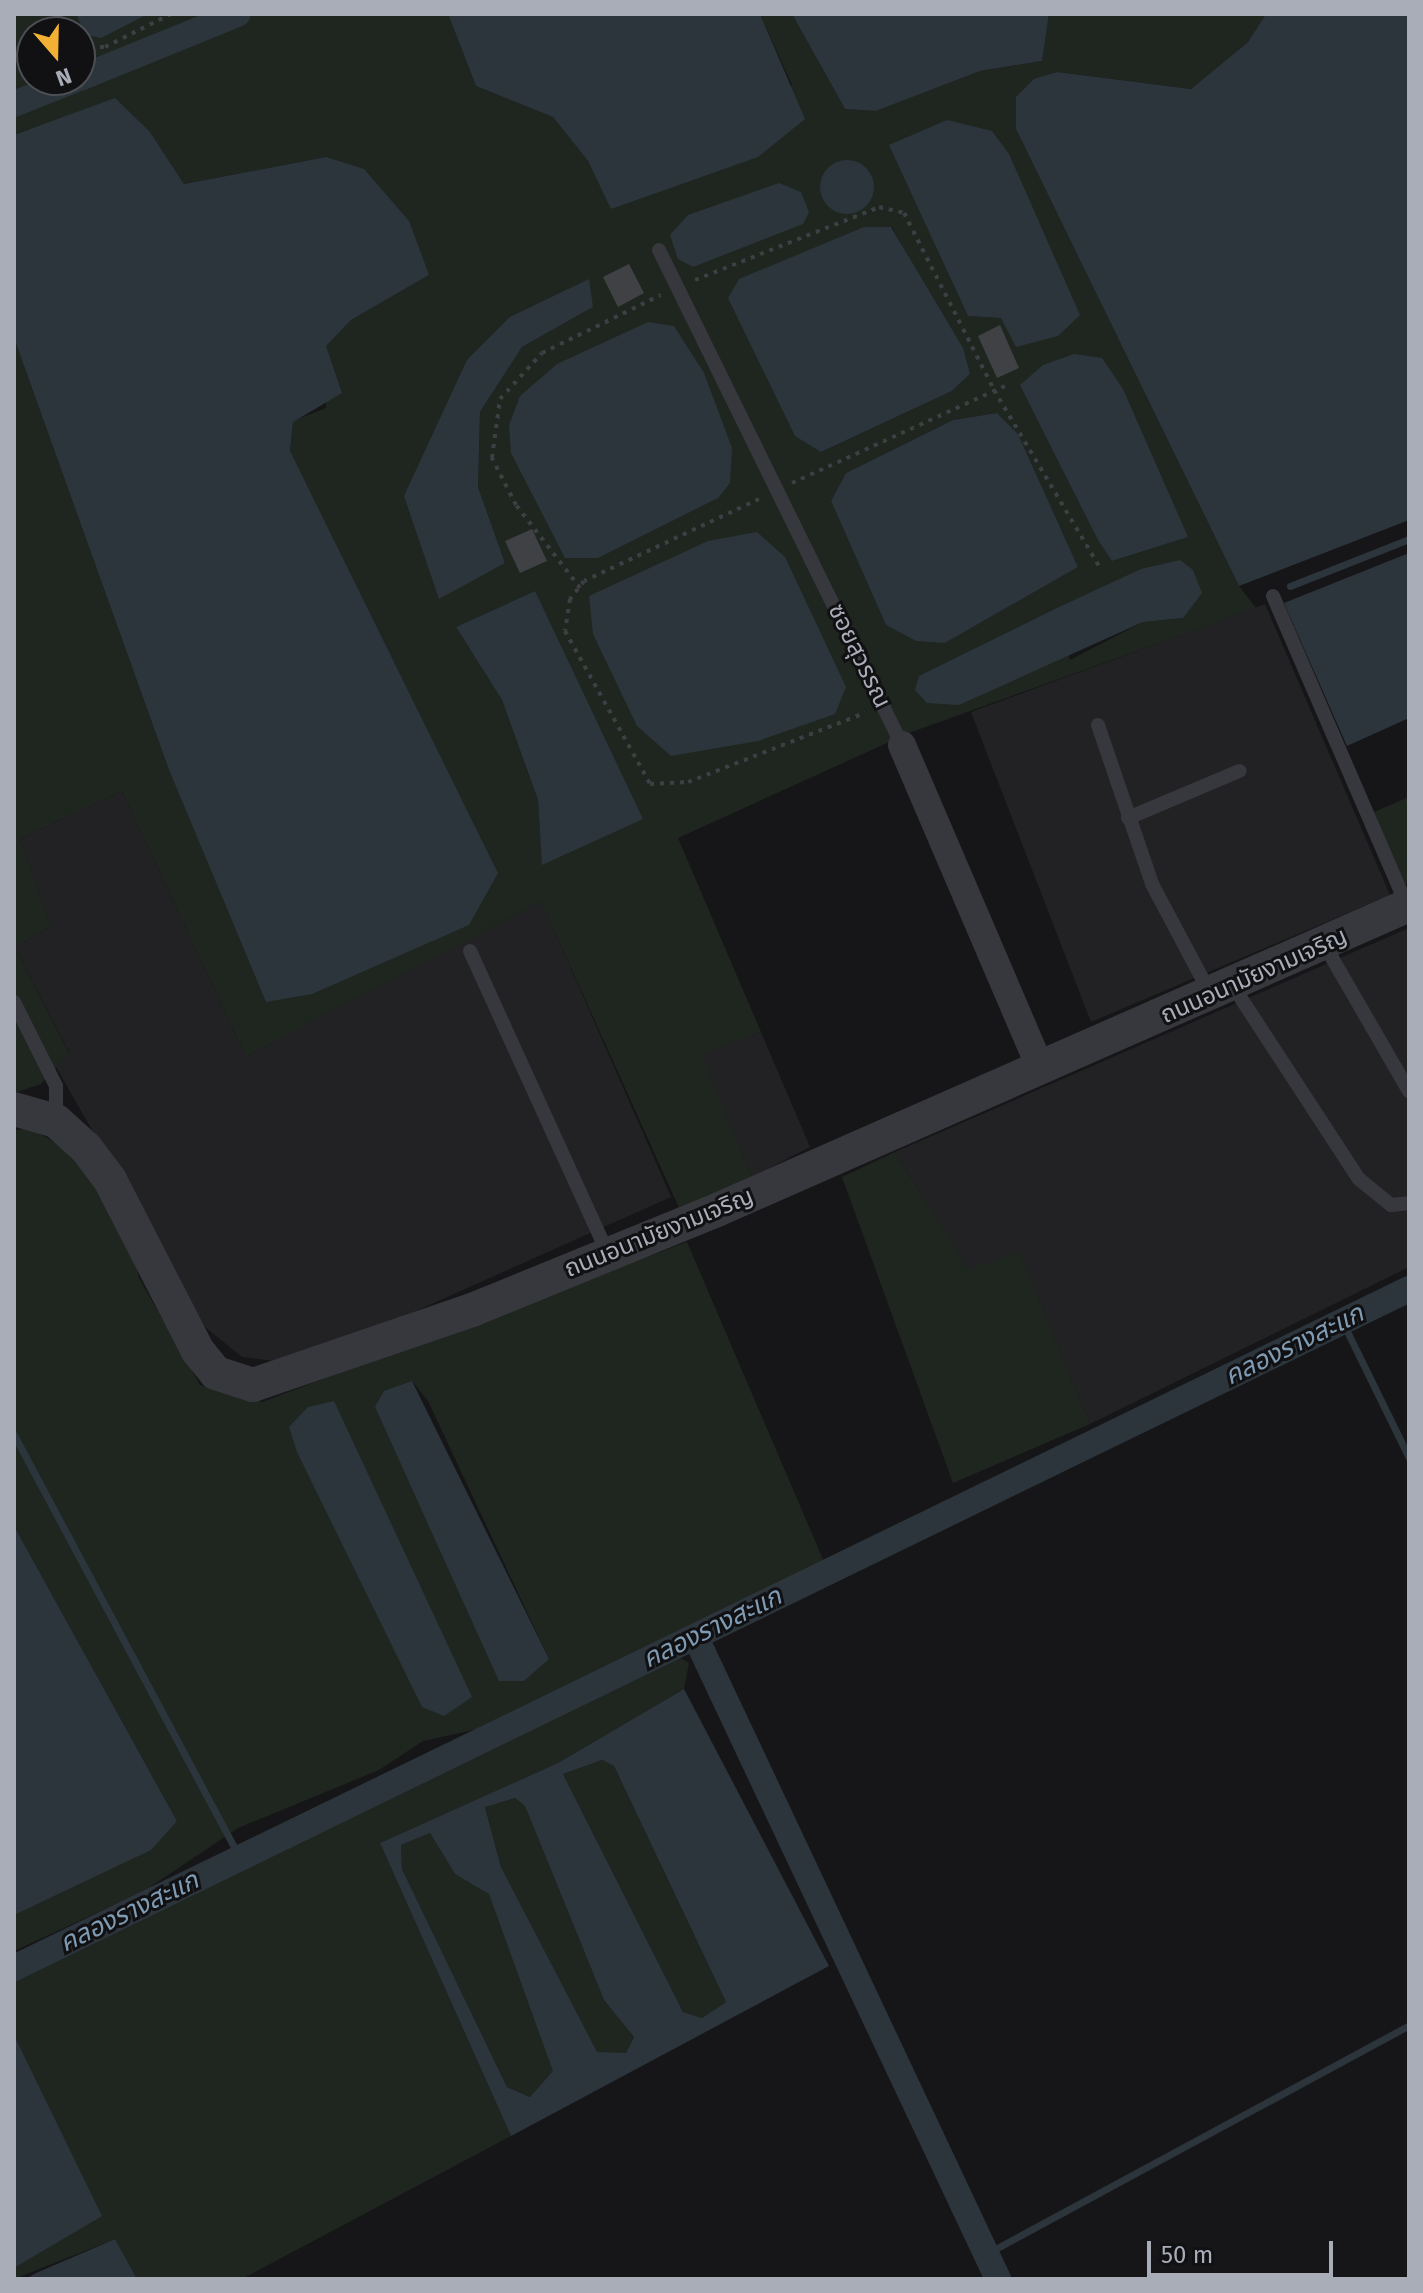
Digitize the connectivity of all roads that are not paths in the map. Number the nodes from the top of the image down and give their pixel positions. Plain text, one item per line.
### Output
1 (659, 250) dead end
2 (1273, 596) dead end
3 (1098, 725) dead end
4 (902, 745) joint
5 (1239, 771) dead end
6 (1128, 818) junction
7 (1408, 906) edge
8 (1324, 944) junction
9 (470, 951) dead end
10 (1222, 990) junction
11 (14, 1002) edge
12 (1041, 1070) junction
13 (1409, 1091) edge
14 (14, 1109) edge
15 (56, 1121) junction
16 (1409, 1203) edge
17 (608, 1254) junction

1 - 4 lane, ซอยสุวรรณ
2 - 7 lane
3 - 6 lane
4 - 12 street, ซอยสุวรรณ
5 - 6 lane
6 - 10 lane
7 - 8 street, ถนนอนามัยงามเจริญ
8 - 10 street, ถนนอนามัยงามเจริญ
8 - 13 lane
9 - 17 lane
10 - 12 street, ถนนอนามัยงามเจริญ
10 - 16 lane
11 - 15 lane
12 - 17 street, ถนนอนามัยงามเจริญ
14 - 15 street
15 - 17 street, ถนนอนามัยงามเจริญ

